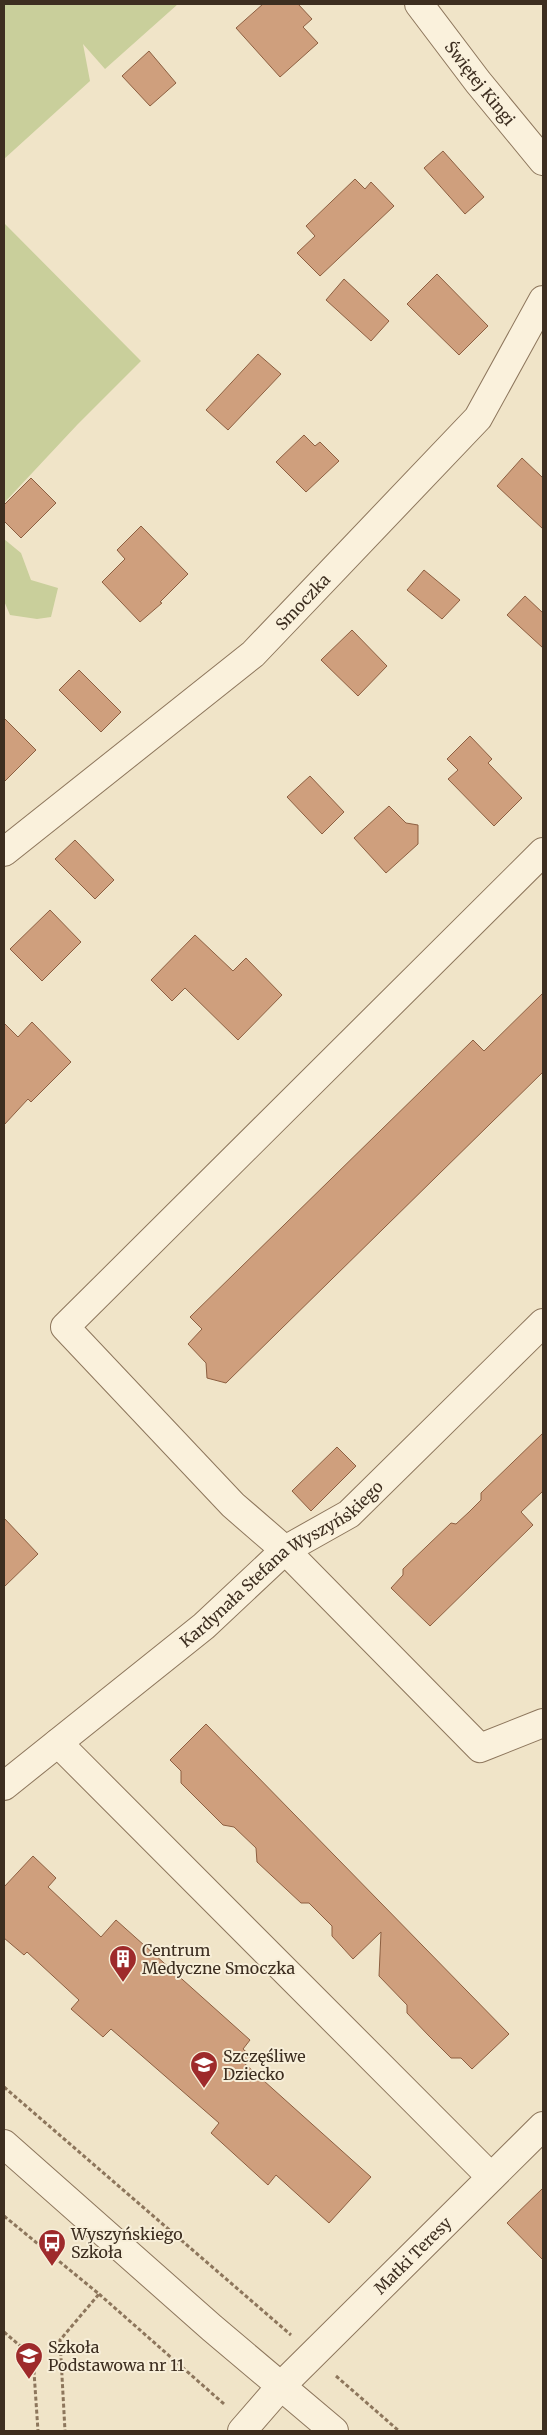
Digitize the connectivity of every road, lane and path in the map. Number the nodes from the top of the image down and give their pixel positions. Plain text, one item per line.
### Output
1 (419, 4) edge
2 (543, 161) edge
3 (543, 300) edge
4 (4, 852) edge
5 (543, 852) edge
6 (543, 1323) edge
7 (285, 1550) junction
8 (543, 1723) edge
9 (58, 1743) junction
10 (4, 1786) edge
11 (4, 2087) edge
12 (543, 2126) edge
13 (4, 2144) edge
14 (491, 2177) junction
15 (4, 2216) edge
16 (99, 2294) junction
17 (4, 2332) edge
18 (312, 2355) junction
19 (282, 2385) junction
20 (245, 2428) edge
21 (38, 2431) edge
22 (66, 2431) edge
23 (334, 2431) edge
24 (399, 2431) edge

1 - 2 street, Świętej Kingi
3 - 4 street, Smoczka
5 - 7 street
6 - 7 street, Kardynała Stefana Wyszyńskiego
7 - 8 street
7 - 9 street, Kardynała Stefana Wyszyńskiego
9 - 10 street, Kardynała Stefana Wyszyńskiego
9 - 14 street
11 - 18 path
12 - 14 street, Matki Teresy
13 - 19 street
14 - 18 street, Matki Teresy
15 - 16 path
16 - 20 path
16 - 22 path
17 - 21 path
18 - 19 street, Matki Teresy
18 - 24 path
19 - 20 street, Matki Teresy
19 - 23 street

